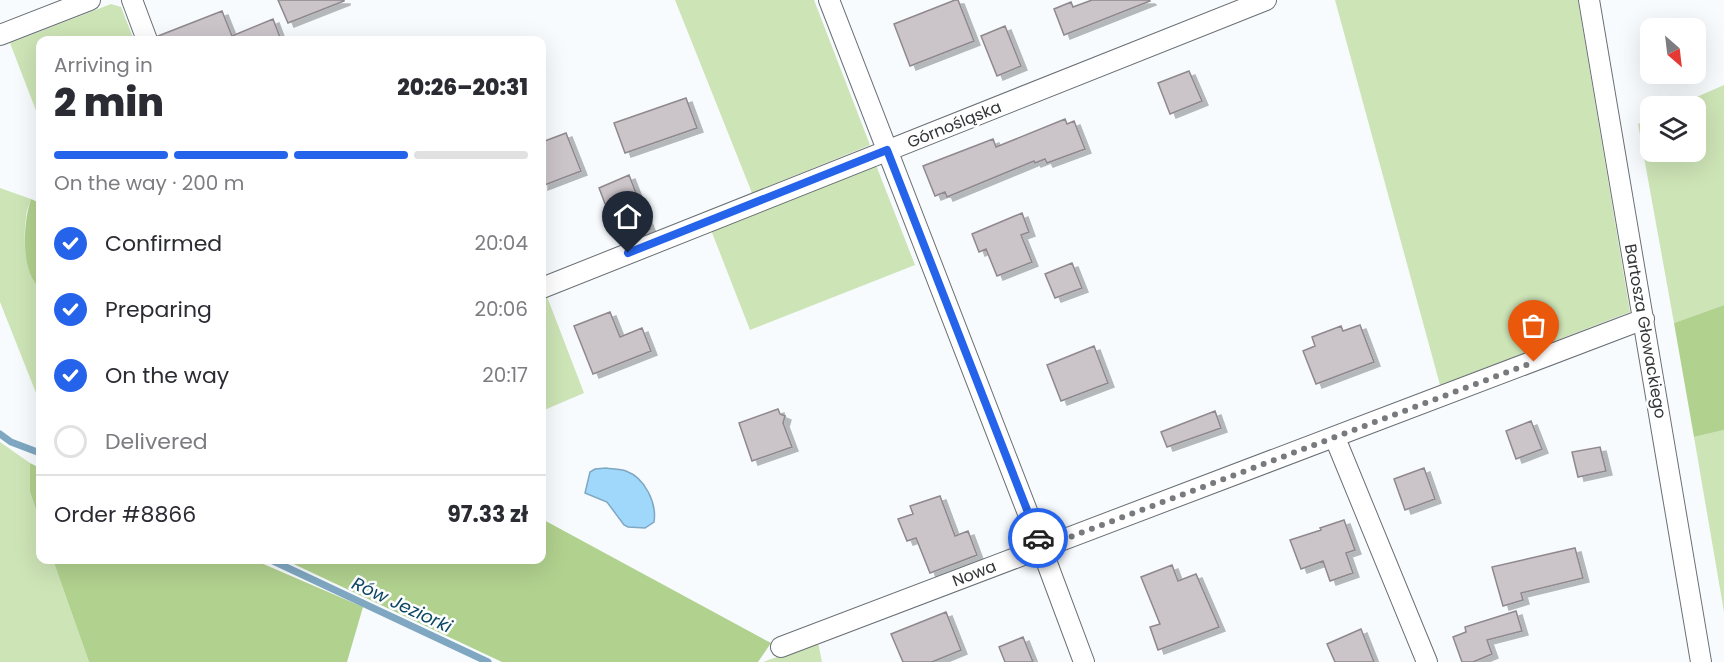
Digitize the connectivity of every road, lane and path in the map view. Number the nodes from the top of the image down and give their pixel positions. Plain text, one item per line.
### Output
1 (90, 0) edge
2 (132, 0) edge
3 (829, 0) edge
4 (1266, 0) edge
5 (1589, 0) edge
6 (0, 35) edge
7 (146, 36) edge
8 (887, 150) junction
9 (546, 286) edge
10 (1644, 319) junction
11 (1335, 438) junction
12 (1041, 548) junction
13 (781, 647) dead end
14 (1084, 662) edge
15 (1427, 662) edge
16 (1701, 662) edge

1 - 6 street
2 - 7 street
3 - 8 street
4 - 8 street, Górnośląska
5 - 10 street, Bartosza Głowackiego
8 - 9 street, Górnośląska
8 - 12 street
10 - 11 street, Nowa
10 - 16 street, Bartosza Głowackiego
11 - 12 street, Nowa
11 - 15 street
12 - 13 street, Nowa
12 - 14 street

